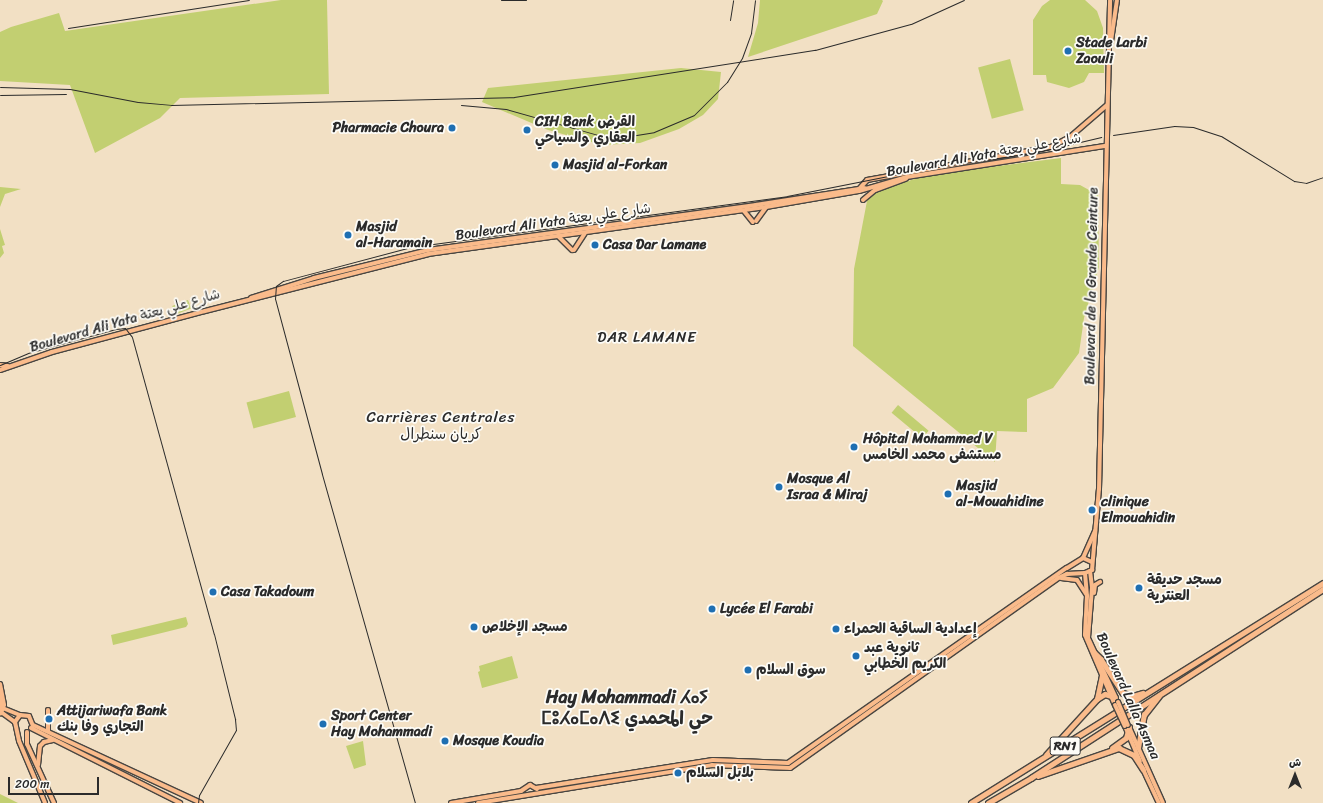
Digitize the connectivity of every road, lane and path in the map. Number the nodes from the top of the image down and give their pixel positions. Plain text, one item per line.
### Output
1 (1117, 0) edge
2 (1108, 1) edge
3 (1110, 43) junction
4 (1107, 105) junction
5 (1106, 146) junction
6 (916, 175) junction
7 (859, 189) junction
8 (864, 200) dead end
9 (766, 208) junction
10 (744, 211) junction
11 (585, 232) junction
12 (558, 236) junction
13 (248, 299) junction
14 (0, 365) edge
15 (8, 366) junction
16 (0, 370) edge
17 (1096, 529) junction
18 (1083, 558) junction
19 (1092, 562) junction
20 (1077, 563) junction
21 (1090, 571) junction
22 (1083, 573) junction
23 (1058, 578) junction
24 (1100, 582) dead end
25 (1323, 583) edge
26 (1323, 589) edge
27 (1087, 596) junction
28 (1090, 609) junction
29 (1094, 652) junction
30 (1102, 676) junction
31 (0, 684) edge
32 (1157, 686) junction
33 (1164, 692) junction
34 (0, 696) edge
35 (1113, 696) junction
36 (1097, 698) junction
37 (1, 709) edge
38 (48, 710) dead end
39 (20, 716) junction
40 (15, 722) junction
41 (1127, 726) junction
42 (32, 727) junction
43 (16, 728) junction
44 (48, 731) junction
45 (26, 732) junction
46 (1128, 734) junction
47 (55, 740) junction
48 (1111, 749) junction
49 (1136, 749) junction
50 (1031, 767) junction
51 (38, 768) junction
52 (1143, 769) junction
53 (1031, 778) junction
54 (536, 788) junction
55 (526, 789) junction
56 (536, 793) junction
57 (529, 795) junction
58 (45, 803) edge
59 (54, 803) edge
60 (180, 803) edge
61 (201, 803) edge
62 (451, 803) edge
63 (478, 803) edge
64 (971, 803) edge
65 (988, 803) edge
66 (1159, 803) edge
67 (1163, 803) edge

1 - 3 main road, Boulevard de la Grande Ceinture
2 - 3 main road, Boulevard de la Grande Ceinture
3 - 4 main road, Boulevard de la Grande Ceinture
4 - 5 main road, Boulevard de la Grande Ceinture
4 - 7 main road, Boulevard Ali Yata شارع علي يعتة
5 - 6 main road, Boulevard Ali Yata شارع علي يعتة
5 - 17 main road, Boulevard de la Grande Ceinture
6 - 7 main road, Boulevard Ali Yata شارع علي يعتة
6 - 8 main road
7 - 9 main road, Boulevard Ali Yata شارع علي يعتة
7 - 13 main road, Boulevard Ali Yata شارع علي يعتة
9 - 10 main road, Boulevard Ali Yata شارع علي يعتة
9 - 10 main road
10 - 11 main road, Boulevard Ali Yata شارع علي يعتة
11 - 12 main road, Boulevard Ali Yata شارع علي يعتة
11 - 12 main road
12 - 13 main road, Boulevard Ali Yata شارع علي يعتة
13 - 15 main road, Boulevard Ali Yata شارع علي يعتة
14 - 15 main road, Boulevard Ali Yata شارع علي يعتة
15 - 16 main road, Boulevard Ali Yata شارع علي يعتة
17 - 18 main road, Boulevard de la Grande Ceinture
17 - 19 main road, Boulevard de la Grande Ceinture
18 - 19 main road
18 - 20 main road
19 - 21 main road, Boulevard de la Grande Ceinture
20 - 22 main road, Boulevard Lalla Asmaa
20 - 54 main road
21 - 22 main road
21 - 28 main road, Boulevard Lalla Asmaa
22 - 23 main road
22 - 27 main road, Boulevard Lalla Asmaa
23 - 27 main road
23 - 56 main road
24 - 28 main road
25 - 32 highway, RN1
26 - 33 highway, RN1
27 - 30 main road, Boulevard Lalla Asmaa
28 - 29 main road, Boulevard Lalla Asmaa
29 - 32 highway
29 - 35 main road, Boulevard Lalla Asmaa
30 - 35 main road, Boulevard Lalla Asmaa
30 - 36 highway
31 - 37 main road
32 - 50 highway, RN1
33 - 49 highway
33 - 53 highway, RN1
34 - 37 main road
35 - 36 highway
35 - 41 main road, Boulevard Lalla Asmaa, bridge
36 - 50 highway
37 - 39 main road
37 - 40 main road
38 - 44 main road
39 - 40 main road
39 - 42 main road
40 - 43 main road
41 - 46 highway
41 - 49 main road, Boulevard Lalla Asmaa
42 - 44 main road
42 - 45 main road
42 - 47 main road
43 - 45 main road
43 - 58 main road
44 - 61 main road
45 - 51 main road
46 - 48 highway
46 - 49 main road, Boulevard Lalla Asmaa
47 - 51 main road
47 - 60 main road
48 - 52 highway
48 - 53 highway
49 - 52 main road, Boulevard Lalla Asmaa
49 - 67 main road, Boulevard Lalla Asmaa
50 - 64 highway, RN1
51 - 59 main road
52 - 66 main road, Boulevard Lalla Asmaa
53 - 65 highway, RN1
54 - 55 main road
54 - 56 main road
55 - 57 main road
55 - 62 main road
56 - 57 main road
57 - 63 main road

